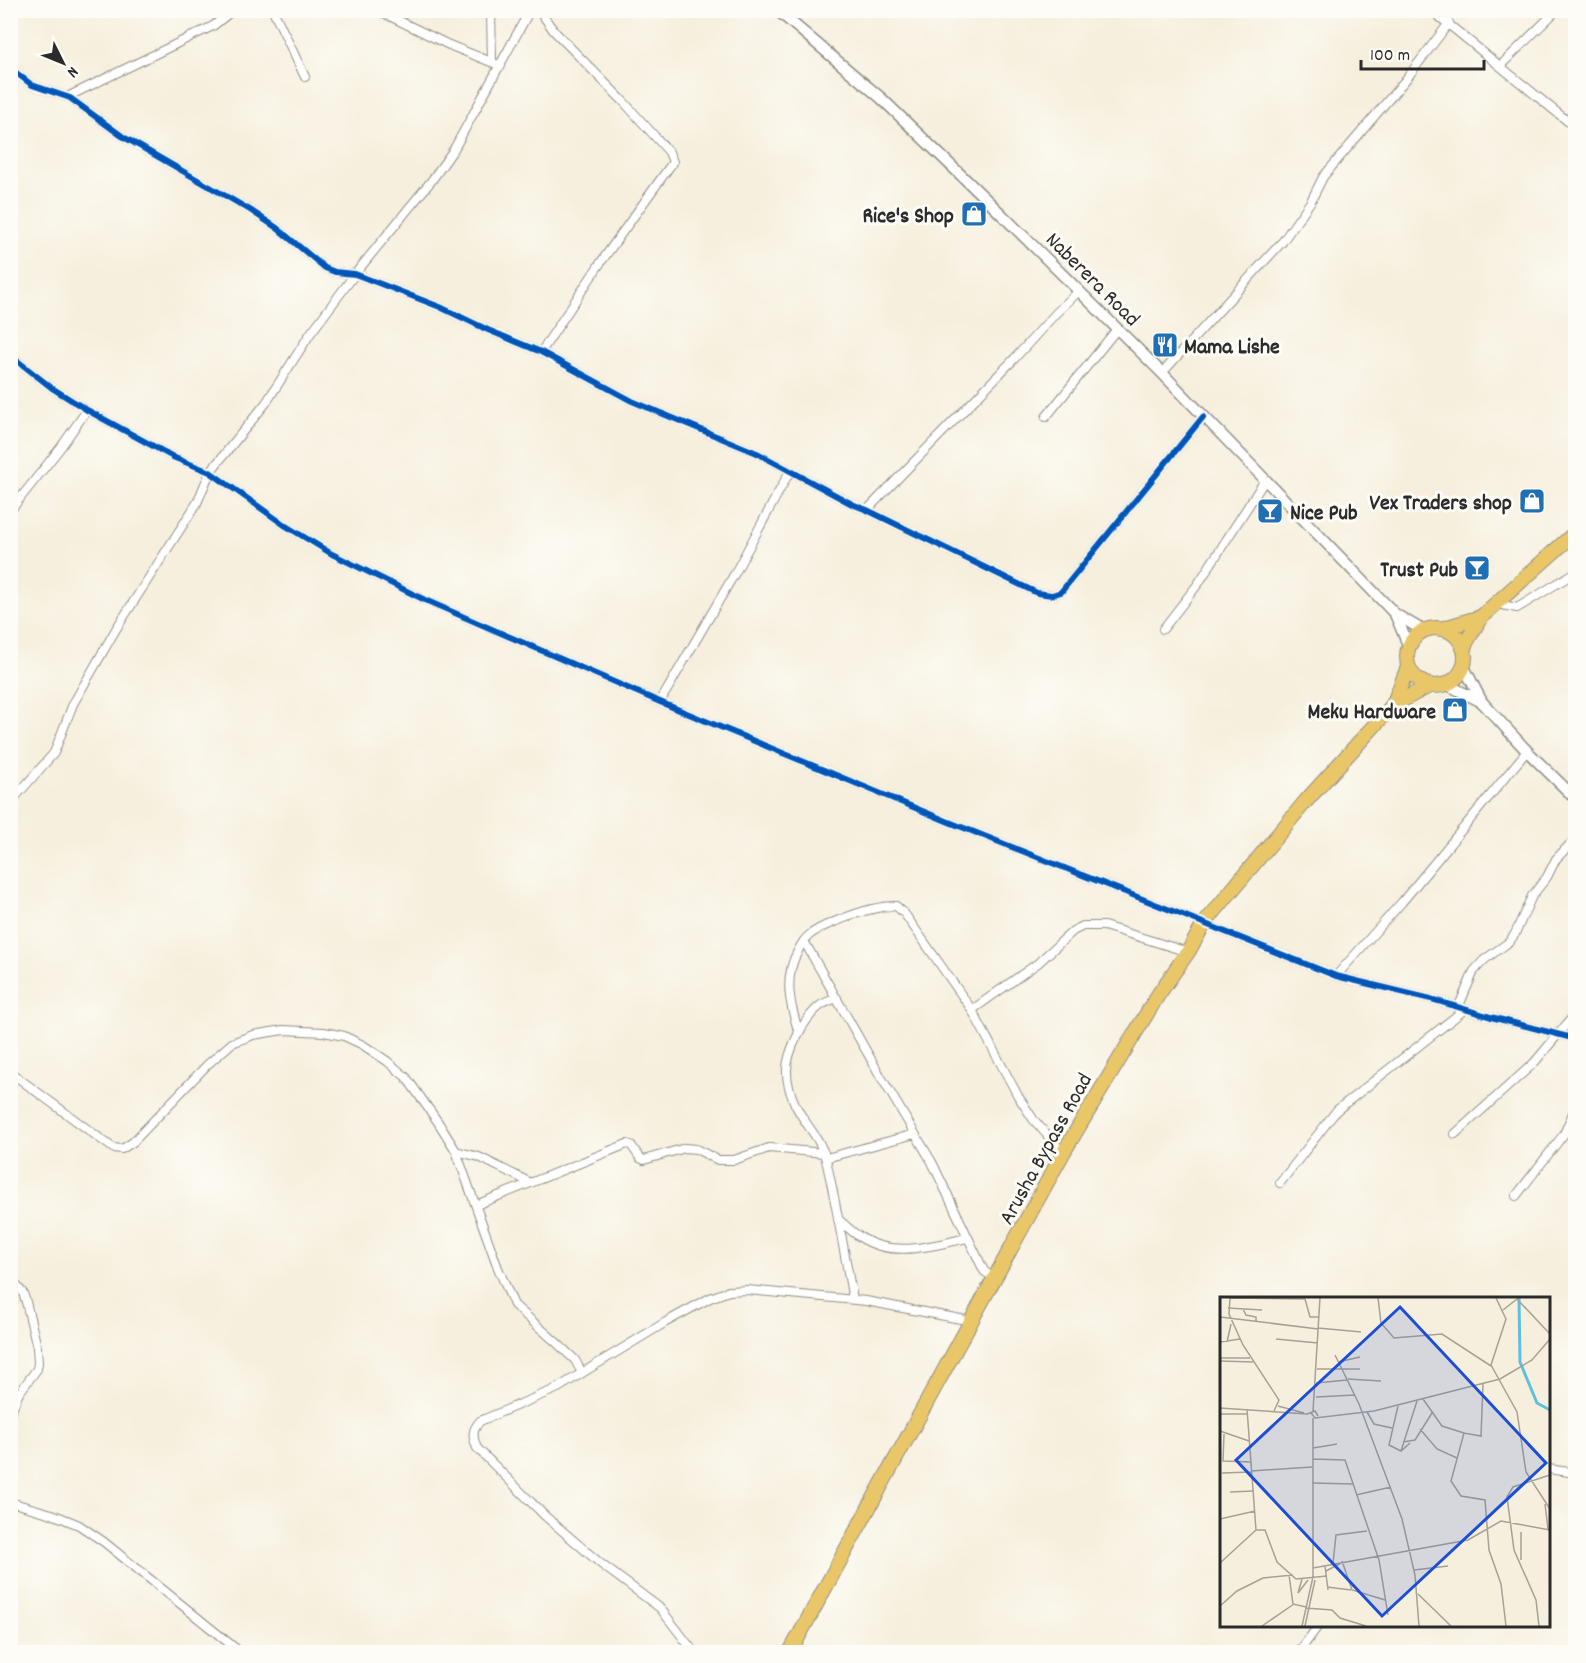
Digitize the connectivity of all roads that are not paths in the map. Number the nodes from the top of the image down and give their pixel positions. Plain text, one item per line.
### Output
1 (233, 10) edge
2 (273, 10) edge
3 (377, 10) edge
4 (491, 10) edge
5 (530, 10) edge
6 (538, 10) edge
7 (777, 10) edge
8 (1431, 10) edge
9 (1454, 10) edge
10 (1557, 10) edge
11 (1447, 22) junction
12 (496, 64) junction
13 (1500, 66) junction
14 (10, 69) edge
15 (305, 77) dead end
16 (67, 97) junction
17 (1575, 128) edge
18 (355, 274) junction
19 (1079, 291) junction
20 (1117, 329) junction
21 (541, 352) junction
22 (10, 355) edge
23 (1162, 373) junction
24 (87, 411) junction
25 (1046, 417) dead end
26 (1203, 417) junction
27 (790, 471) junction
28 (210, 472) junction
29 (1264, 480) junction
30 (867, 510) junction
31 (10, 511) edge
32 (1575, 532) edge
33 (1575, 572) edge
34 (1497, 604) junction
35 (1395, 614) junction
36 (1480, 617) junction
37 (1163, 629) dead end
38 (1442, 629) junction
39 (1424, 631) junction
40 (1409, 647) junction
41 (1463, 648) junction
42 (1463, 665) junction
43 (1408, 667) junction
44 (1446, 684) junction
45 (1429, 686) junction
46 (660, 702) junction
47 (1482, 702) junction
48 (1393, 705) junction
49 (1527, 751) junction
50 (1575, 799) edge
51 (10, 803) edge
52 (1575, 838) edge
53 (1204, 924) junction
54 (804, 941) junction
55 (1188, 952) junction
56 (1336, 976) junction
57 (837, 998) junction
58 (1461, 1009) junction
59 (972, 1010) junction
60 (1575, 1013) edge
61 (799, 1033) junction
62 (1558, 1036) junction
63 (1575, 1039) edge
64 (10, 1072) edge
65 (1575, 1106) edge
66 (915, 1134) junction
67 (1455, 1134) dead end
68 (456, 1151) junction
69 (1063, 1153) junction
70 (825, 1156) junction
71 (1280, 1183) dead end
72 (531, 1184) junction
73 (1516, 1196) dead end
74 (476, 1205) junction
75 (838, 1219) junction
76 (968, 1238) junction
77 (10, 1278) edge
78 (995, 1279) junction
79 (853, 1299) junction
80 (971, 1322) junction
81 (582, 1373) junction
82 (10, 1413) edge
83 (1550, 1469) edge
84 (1575, 1473) edge
85 (10, 1502) edge
86 (1317, 1627) edge
87 (240, 1653) edge
88 (694, 1653) edge
89 (790, 1653) edge
90 (1299, 1653) edge

1 - 16 street
2 - 15 street
3 - 12 street
4 - 12 street
5 - 12 street
6 - 21 street
7 - 19 street, Naberera Road
8 - 11 street
9 - 11 street
10 - 13 street
11 - 13 street
11 - 23 street
12 - 18 street
13 - 17 street
14 - 16 street
16 - 18 street
18 - 21 street
18 - 28 street
19 - 20 street, Naberera Road
19 - 30 street
20 - 23 street, Naberera Road
20 - 25 street
21 - 27 street
22 - 24 street
23 - 26 street, Naberera Road
24 - 28 street
24 - 31 street
26 - 29 street, Naberera Road
26 - 30 street
27 - 30 street
27 - 46 street
28 - 46 street
28 - 51 street
29 - 35 street, Naberera Road
29 - 37 street
32 - 34 main road
33 - 34 street
34 - 36 main road
35 - 39 street, Naberera Road
35 - 40 street, Naberera Road
36 - 38 main road
36 - 41 main road
38 - 39 main road
38 - 41 main road
39 - 40 main road
40 - 43 main road, Arusha Bypass Road
41 - 42 main road
42 - 44 main road
42 - 47 street
43 - 45 main road
43 - 48 main road, Arusha Bypass Road
44 - 45 main road, Arusha Bypass Road
44 - 47 street
45 - 48 main road, Arusha Bypass Road
46 - 53 street
47 - 49 street
48 - 53 main road, Arusha Bypass Road
49 - 50 street
49 - 56 street
52 - 58 street
53 - 55 main road, Arusha Bypass Road
53 - 56 street
54 - 57 street
54 - 59 street
54 - 61 street
55 - 59 street
55 - 69 main road, Arusha Bypass Road
56 - 58 street
57 - 61 street
57 - 66 street
58 - 62 street
58 - 71 street
59 - 69 street
60 - 62 street
61 - 70 street
62 - 63 street
62 - 67 street
64 - 68 street
65 - 73 street
66 - 70 street
66 - 76 street
68 - 72 street
68 - 74 street
69 - 78 main road, Arusha Bypass Road
70 - 72 street
70 - 75 street
72 - 74 street
74 - 81 street
75 - 76 street
75 - 79 street
76 - 78 street
77 - 82 street
78 - 80 main road, Arusha Bypass Road
79 - 80 street
79 - 81 street
80 - 89 main road, Arusha Bypass Road
81 - 88 street
83 - 84 street
85 - 87 street
86 - 90 street

